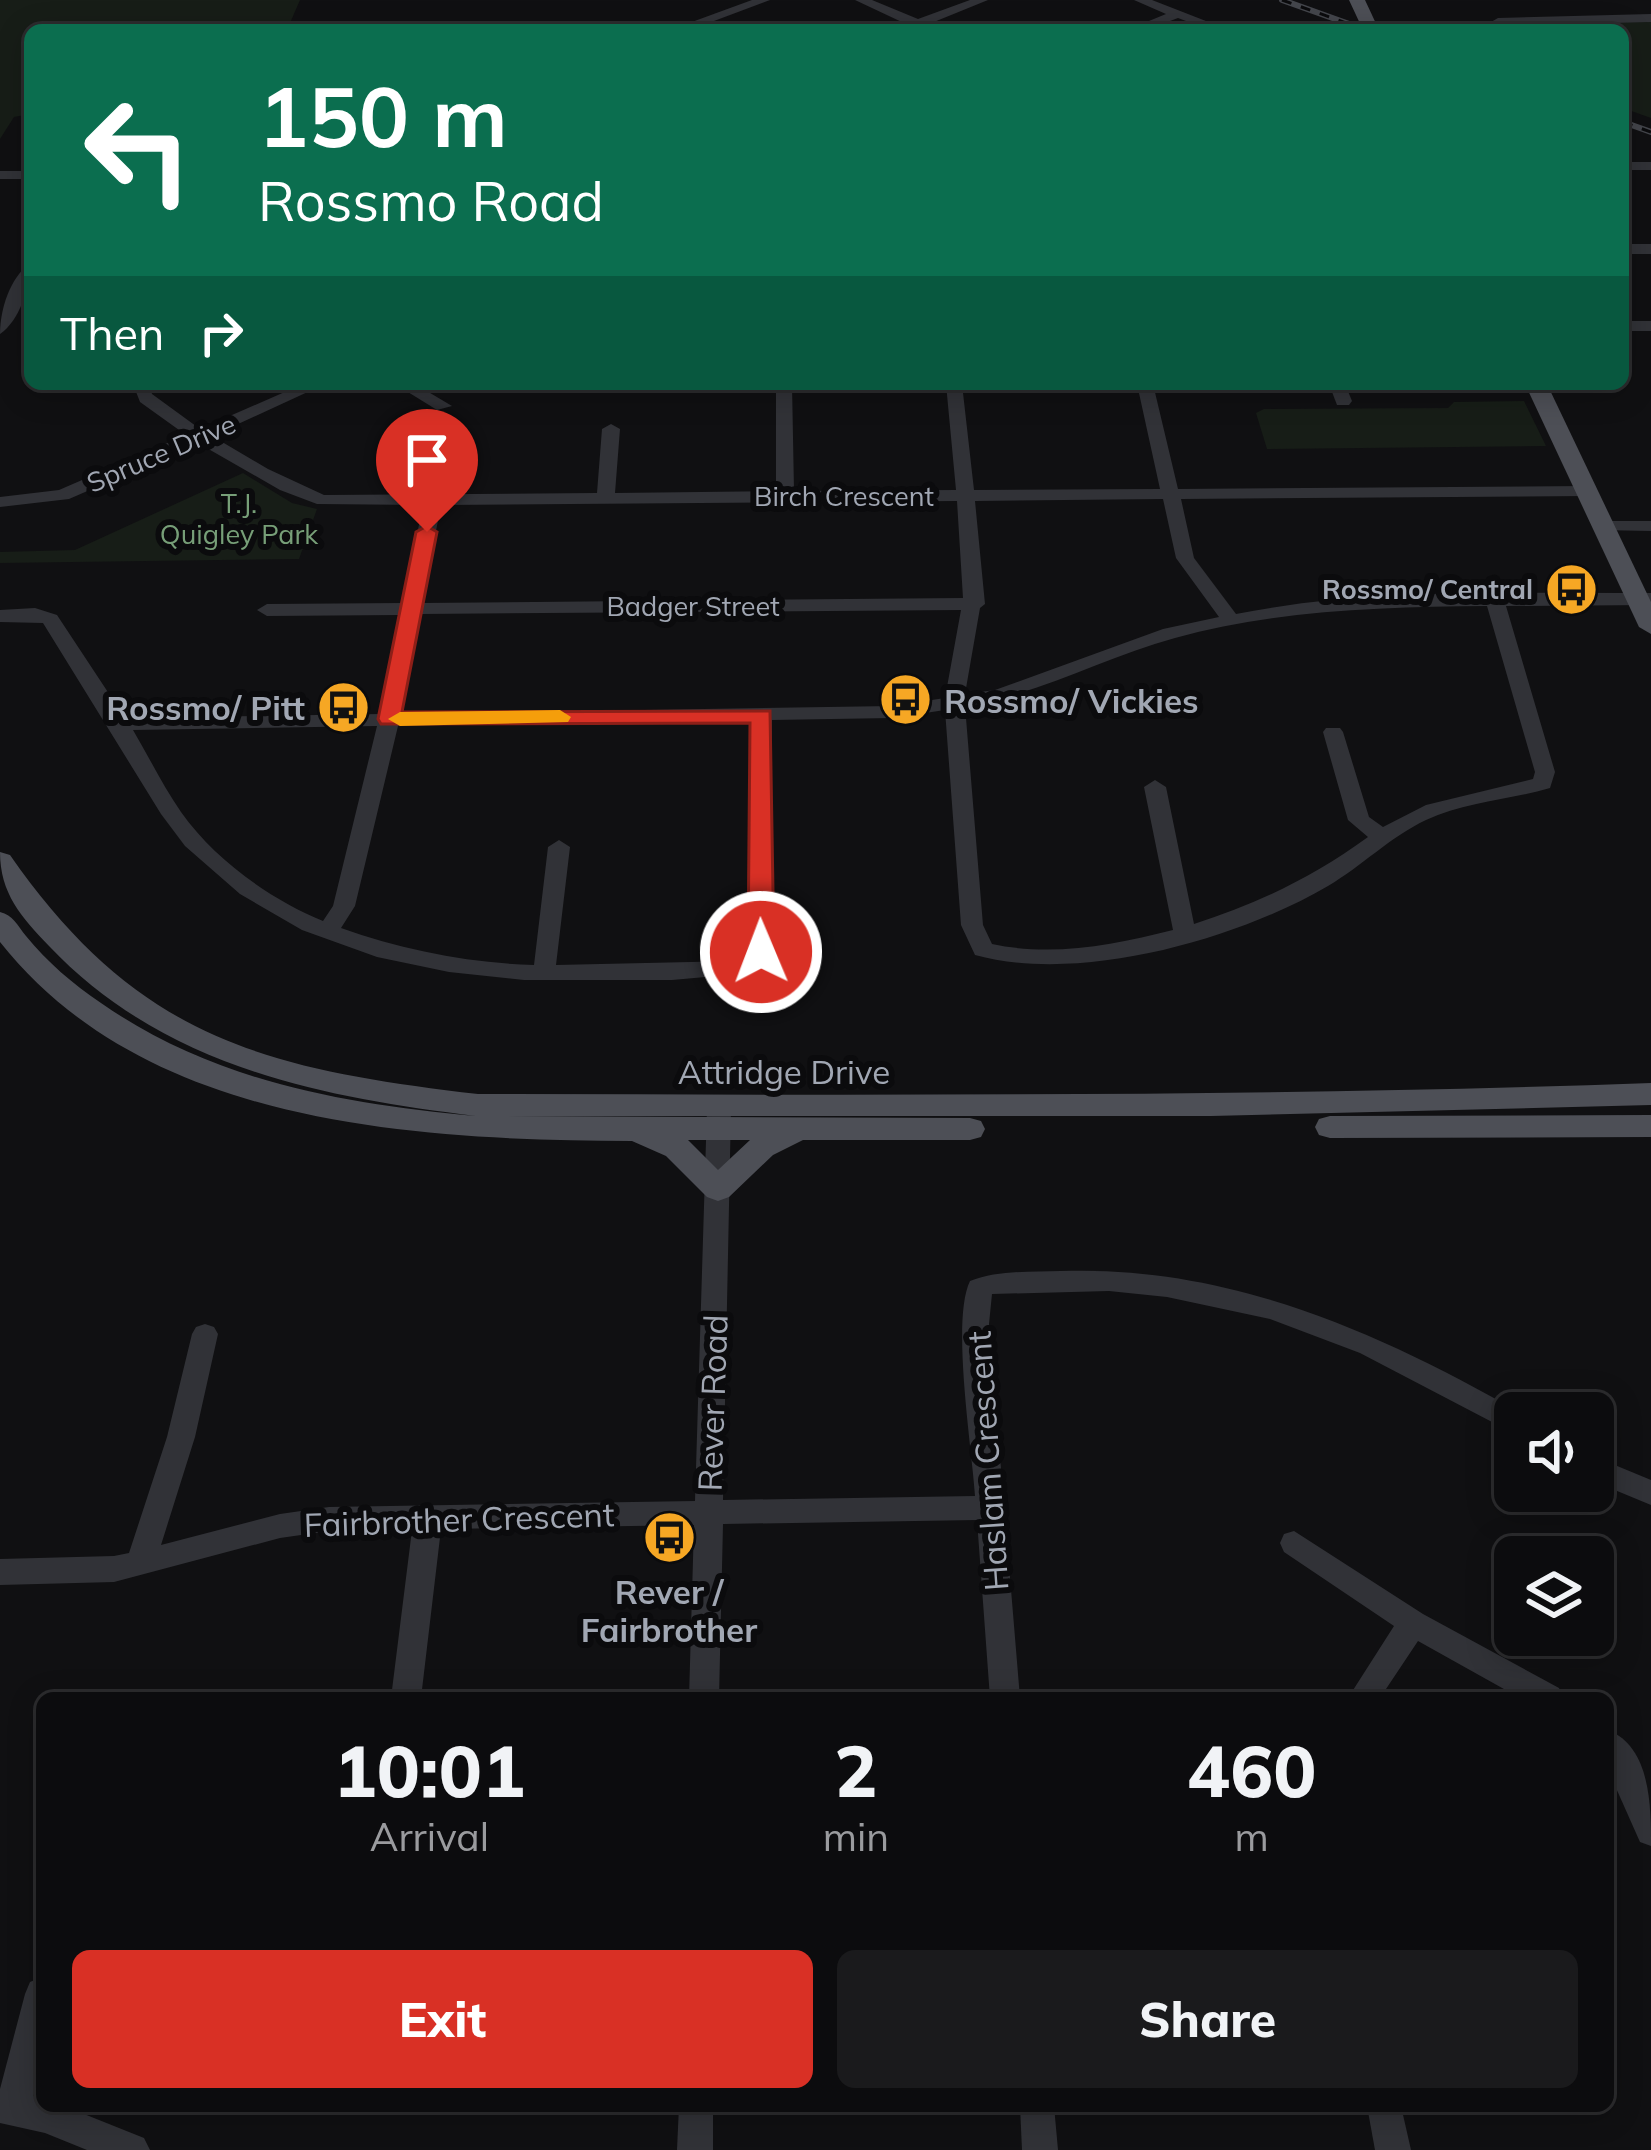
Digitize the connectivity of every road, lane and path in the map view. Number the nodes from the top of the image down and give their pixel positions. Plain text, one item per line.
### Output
1 (764, 0) edge
2 (861, 0) edge
3 (982, 0) edge
4 (1140, 0) edge
5 (1177, 14) junction
6 (1651, 18) edge
7 (1498, 22) dead end
8 (694, 24) edge
9 (917, 24) joint
10 (1150, 24) edge
11 (1205, 24) edge
12 (24, 280) edge
13 (0, 286) edge
14 (21, 286) junction
15 (0, 329) edge
16 (143, 390) edge
17 (303, 390) edge
18 (415, 390) edge
19 (784, 390) edge
20 (954, 390) edge
21 (1145, 390) edge
22 (1539, 390) edge
23 (443, 406) dead end
24 (611, 429) dead end
25 (202, 435) junction
26 (1587, 491) junction
27 (1171, 493) junction
28 (967, 494) junction
29 (784, 496) junction
30 (606, 497) junction
31 (433, 500) junction
32 (0, 502) edge
33 (1604, 526) junction
34 (1651, 526) edge
35 (1644, 599) edge
36 (1495, 601) junction
37 (974, 604) junction
38 (411, 608) junction
39 (268, 610) dead end
40 (0, 616) edge
41 (1230, 619) junction
42 (1651, 627) edge
43 (955, 702) junction
44 (762, 716) junction
45 (389, 719) junction
46 (119, 724) junction
47 (1333, 732) dead end
48 (1155, 787) dead end
49 (1382, 837) junction
50 (559, 847) dead end
51 (0, 861) edge
52 (0, 921) edge
53 (328, 930) junction
54 (1185, 934) junction
55 (544, 973) junction
56 (1651, 1094) edge
57 (718, 1118) junction
58 (1651, 1126) edge
59 (621, 1130) junction
60 (802, 1130) junction
61 (718, 1189) junction
62 (206, 1334) dead end
63 (1494, 1412) edge
64 (1614, 1477) edge
65 (1651, 1492) edge
66 (990, 1508) junction
67 (708, 1511) junction
68 (428, 1517) junction
69 (1294, 1543) dead end
70 (140, 1564) junction
71 (0, 1572) edge
72 (1413, 1623) junction
73 (407, 1692) edge
74 (704, 1692) edge
75 (1005, 1692) edge
76 (1367, 1692) edge
77 (1537, 1692) edge
78 (1614, 1753) edge
79 (1651, 1831) edge
80 (36, 2020) edge
81 (5, 2107) edge
82 (696, 2112) edge
83 (1037, 2112) edge
84 (1385, 2112) edge
85 (132, 2150) edge
86 (695, 2150) edge
87 (1040, 2150) edge
88 (1393, 2150) edge

1 - 8 street
2 - 9 street
3 - 9 street
4 - 5 street
5 - 10 street
5 - 11 street
6 - 7 street
12 - 14 street
13 - 14 street
14 - 15 street
16 - 25 street, Birch Crescent
17 - 25 street, Spruce Drive
18 - 23 street
19 - 29 street
20 - 28 street
21 - 27 street
22 - 26 main road
24 - 30 street
25 - 31 street, Birch Crescent
25 - 32 street, Spruce Drive
26 - 27 street, Birch Crescent
26 - 33 main road
27 - 28 street, Birch Crescent
27 - 41 street
28 - 29 street, Birch Crescent
28 - 37 street
29 - 30 street, Birch Crescent
30 - 31 street, Birch Crescent
31 - 38 street
33 - 34 street
33 - 35 main road
35 - 36 street
35 - 42 main road
36 - 41 street
36 - 49 street
37 - 38 street, Badger Street
37 - 43 street
38 - 39 street, Badger Street
38 - 45 street
40 - 46 street
41 - 43 street
43 - 44 street
43 - 54 street
44 - 45 street
44 - 55 street
45 - 46 street
45 - 53 street
46 - 53 street
47 - 49 street
48 - 54 street
49 - 54 street
50 - 55 street
51 - 57 main road, Attridge Drive
52 - 59 main road, Attridge Drive
53 - 55 street
56 - 57 main road, Attridge Drive
57 - 59 main road, Attridge Drive
57 - 60 main road, Attridge Drive
57 - 61 street, Rever Road
58 - 60 main road, Attridge Drive
59 - 61 main road
60 - 61 main road
61 - 67 street, Rever Road
62 - 70 street
63 - 66 street, Haslam Crescent
64 - 65 street
66 - 67 street, Fairbrother Crescent
66 - 75 street, Haslam Crescent
67 - 68 street, Fairbrother Crescent
67 - 74 street, Rever Road
68 - 70 street, Fairbrother Crescent
68 - 73 street
69 - 72 street
70 - 71 street, Fairbrother Crescent
72 - 76 street
72 - 77 street
78 - 79 street
80 - 81 street
81 - 85 street
82 - 86 street
83 - 87 street
84 - 88 street

